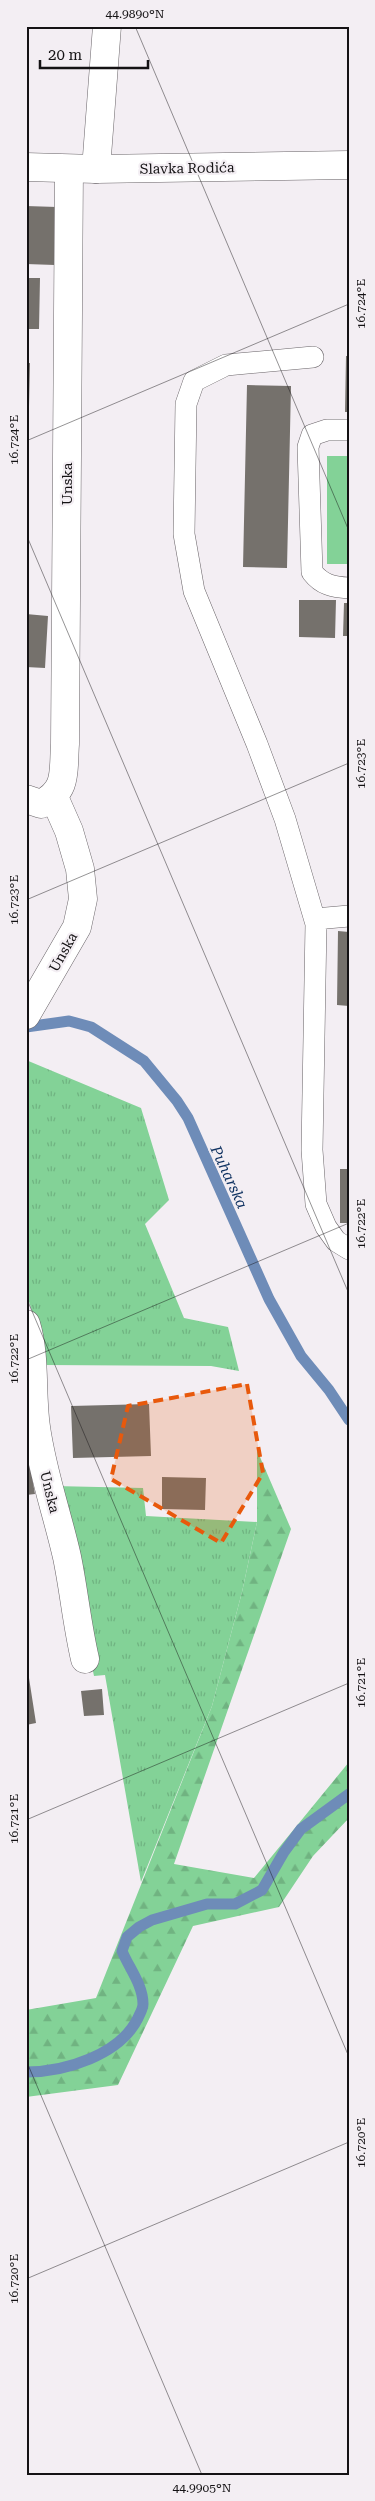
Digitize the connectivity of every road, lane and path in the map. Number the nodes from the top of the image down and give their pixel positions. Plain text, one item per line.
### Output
1 (107, 26) edge
2 (349, 165) edge
3 (26, 167) edge
4 (69, 168) junction
5 (96, 170) junction
6 (313, 357) dead end
7 (349, 430) edge
8 (349, 588) edge
9 (54, 798) junction
10 (26, 799) edge
11 (349, 916) edge
12 (315, 919) junction
13 (26, 1015) edge
14 (349, 1249) edge
15 (26, 1324) edge
16 (85, 1658) dead end

1 - 5 street
2 - 5 street, Slavka Rodića
3 - 4 street, Slavka Rodića
4 - 5 street, Slavka Rodića
4 - 9 street, Unska
6 - 12 lane
7 - 8 lane
9 - 10 street
9 - 13 street, Unska
11 - 12 lane
12 - 14 lane
15 - 16 street, Unska

